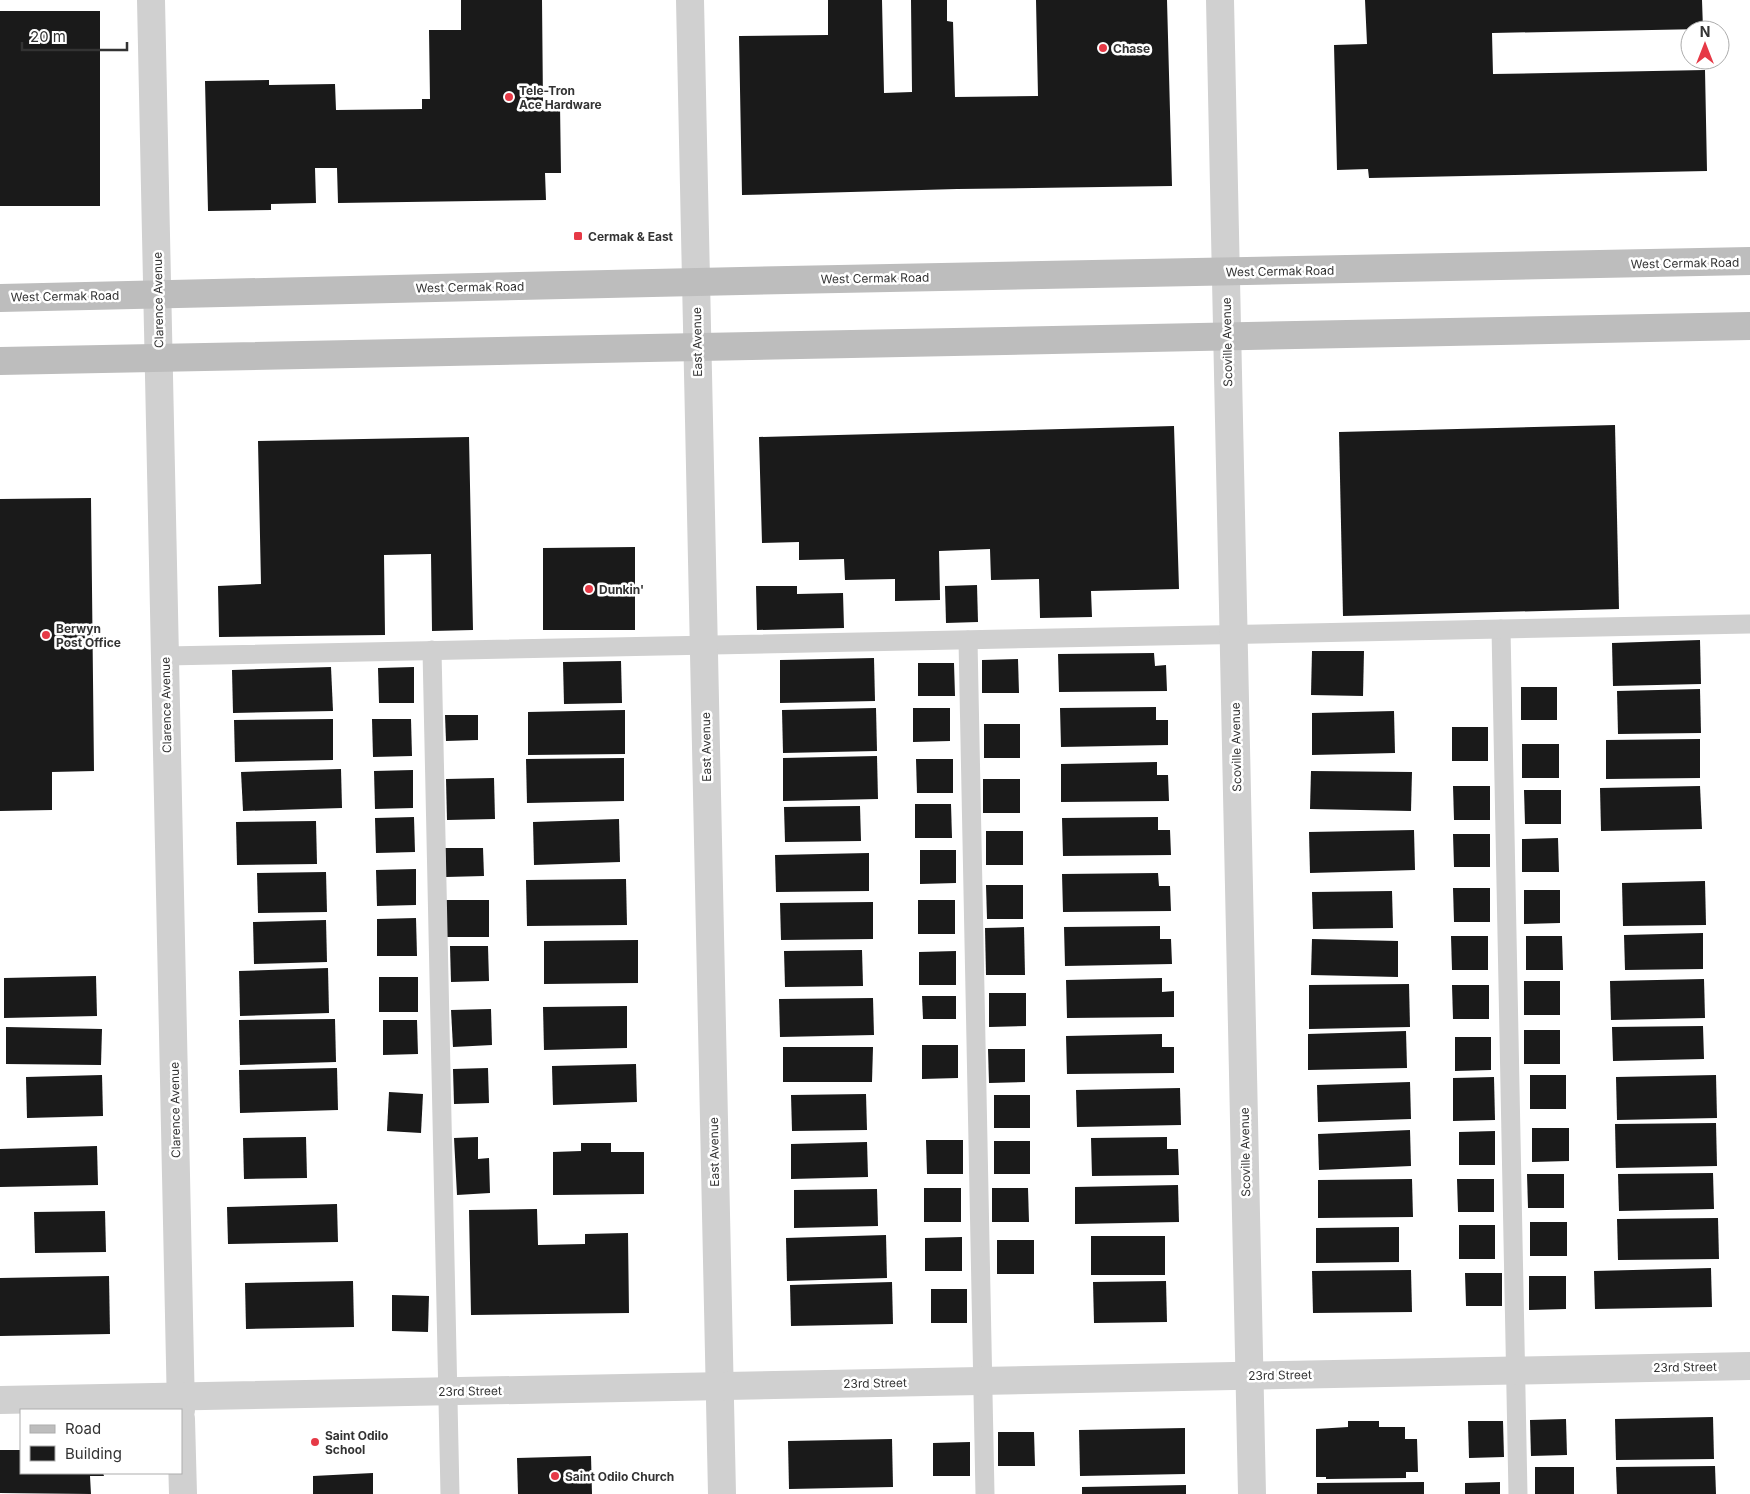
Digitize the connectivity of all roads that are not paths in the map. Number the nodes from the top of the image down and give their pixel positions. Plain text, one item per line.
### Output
1 (151, 0) edge
2 (690, 0) edge
3 (1220, 0) edge
4 (1750, 261) edge
5 (1226, 272) junction
6 (696, 282) junction
7 (157, 294) junction
8 (0, 298) edge
9 (1750, 326) edge
10 (1227, 337) junction
11 (698, 347) junction
12 (159, 358) junction
13 (0, 362) edge
14 (1750, 624) edge
15 (1501, 629) junction
16 (1233, 634) junction
17 (968, 640) junction
18 (704, 645) junction
19 (432, 650) junction
20 (165, 656) junction
21 (1750, 1366) edge
22 (1514, 1371) junction
23 (1249, 1376) junction
24 (982, 1381) junction
25 (719, 1385) junction
26 (448, 1392) junction
27 (0, 1400) edge
28 (181, 1409) edge
29 (182, 1452) edge
30 (183, 1494) edge
31 (450, 1494) edge
32 (722, 1494) edge
33 (985, 1494) edge
34 (1252, 1494) edge
35 (1518, 1494) edge

1 - 7 street, Clarence Avenue
2 - 6 street, East Avenue
3 - 5 street, Scoville Avenue
4 - 5 main road, West Cermak Road
5 - 6 main road, West Cermak Road
5 - 10 street, Scoville Avenue
6 - 7 main road, West Cermak Road
6 - 11 street, East Avenue
7 - 8 main road, West Cermak Road
7 - 12 street, Clarence Avenue
9 - 10 main road
10 - 11 main road
10 - 16 street, Scoville Avenue
11 - 12 main road
11 - 18 street, East Avenue
12 - 13 main road
12 - 20 street, Clarence Avenue
14 - 15 lane
15 - 16 lane
15 - 22 lane
16 - 17 lane
16 - 23 street, Scoville Avenue
17 - 18 lane
17 - 24 lane
18 - 19 lane
18 - 25 street, East Avenue
19 - 20 lane
19 - 26 lane
20 - 28 street, Clarence Avenue
21 - 22 street, 23rd Street
22 - 23 street, 23rd Street
22 - 35 lane
23 - 24 street, 23rd Street
23 - 34 street, Scoville Avenue
24 - 25 street, 23rd Street
24 - 33 lane
25 - 26 street, 23rd Street
25 - 32 street, East Avenue
26 - 28 street, 23rd Street
26 - 31 lane
27 - 28 street, 23rd Street
29 - 30 street, Clarence Avenue

